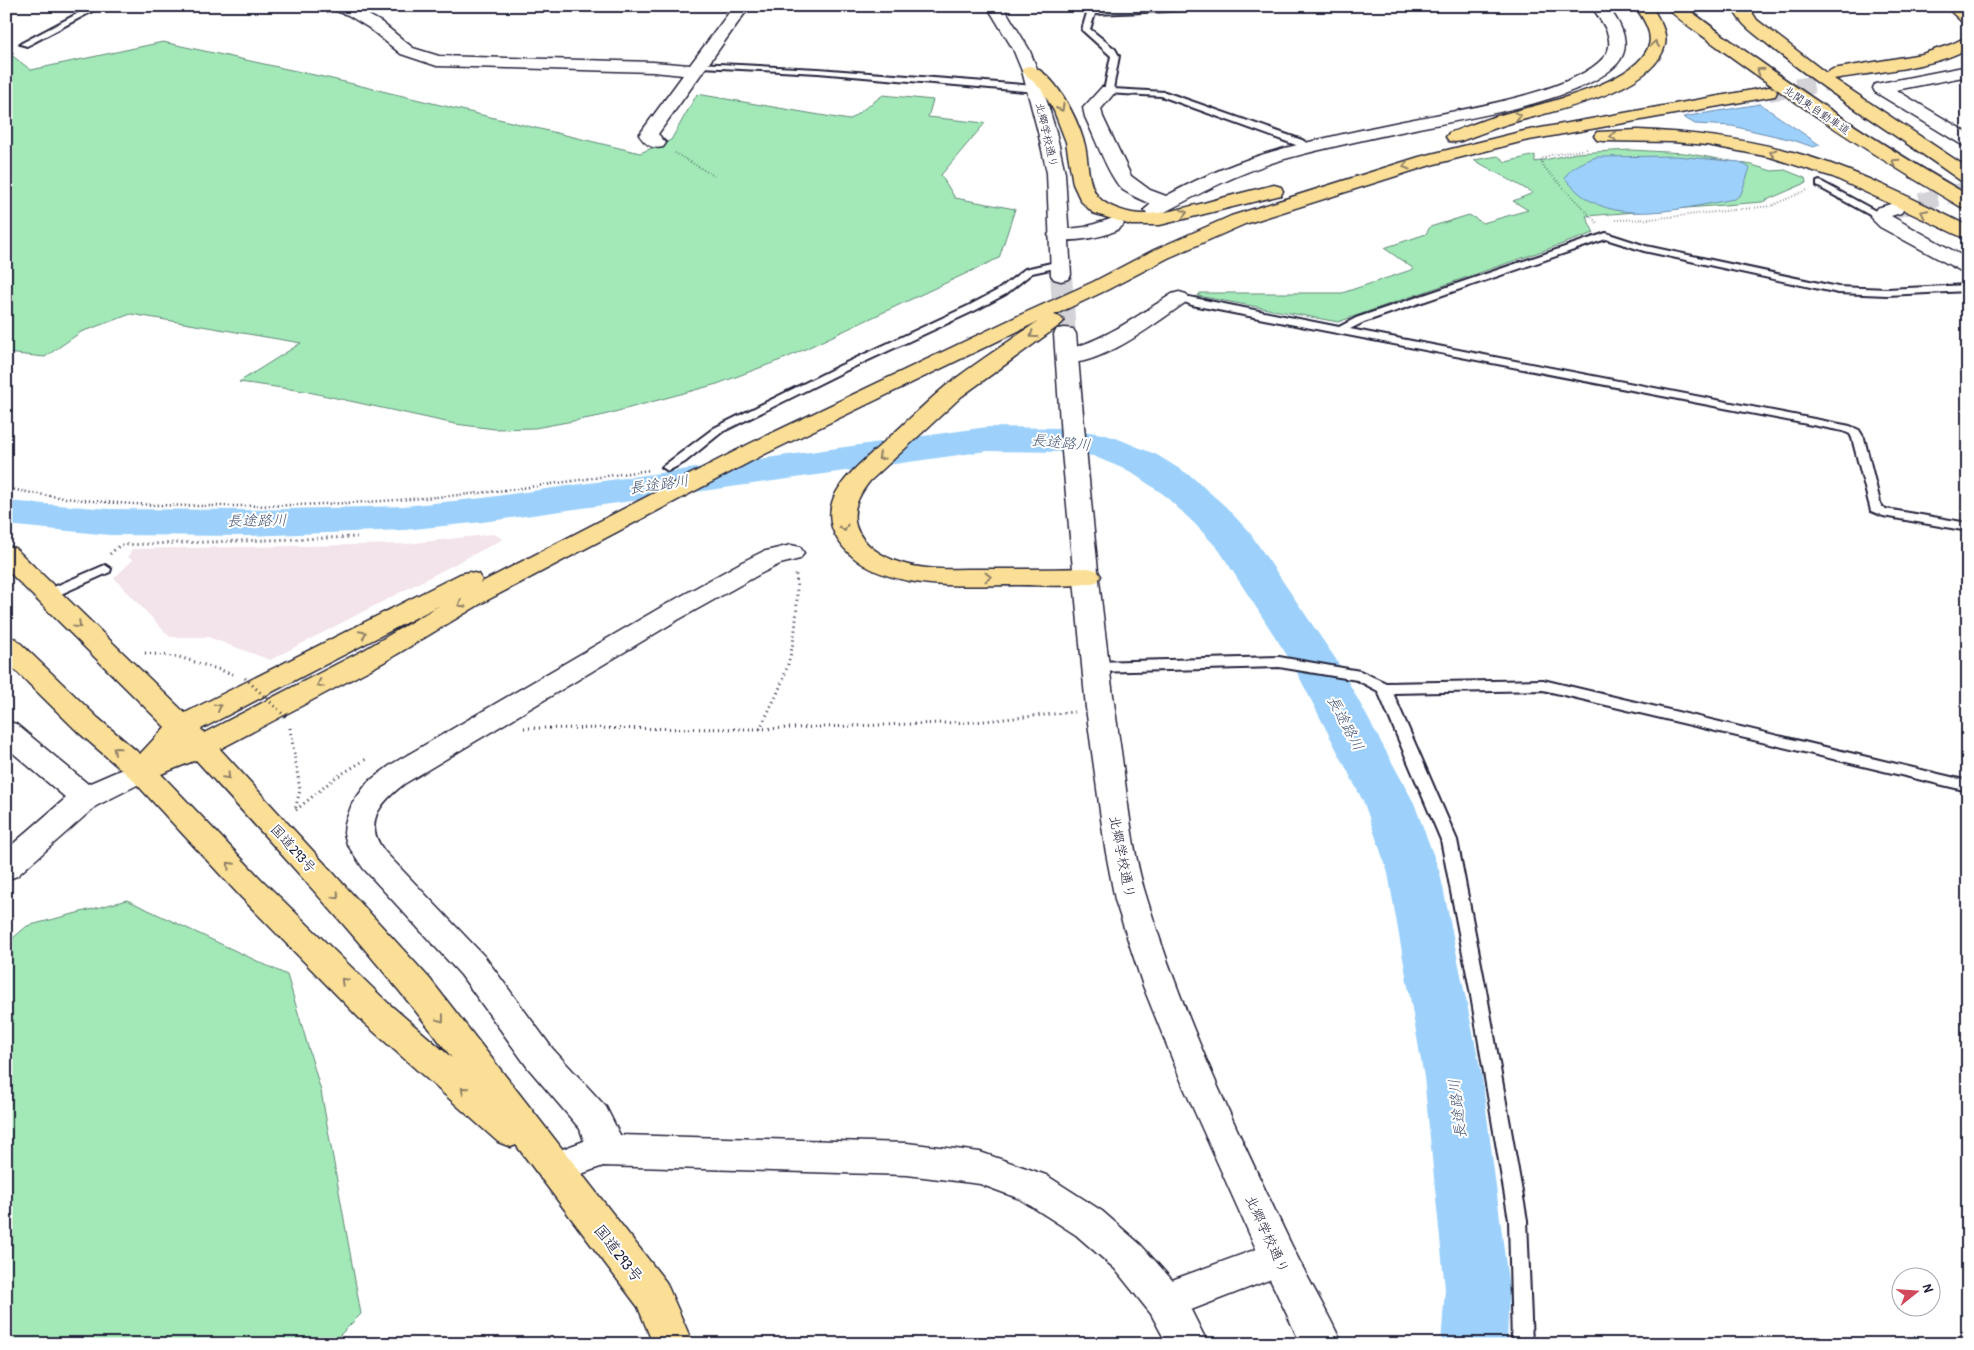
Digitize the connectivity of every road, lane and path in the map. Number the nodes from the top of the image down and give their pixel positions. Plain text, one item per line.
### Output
1 (98, 6) edge
2 (335, 6) edge
3 (742, 6) edge
4 (994, 6) edge
5 (1243, 6) edge
6 (1599, 6) edge
7 (1642, 6) edge
8 (1674, 6) edge
9 (1702, 6) edge
10 (1740, 6) edge
11 (1953, 6) edge
12 (1092, 9) edge
13 (1968, 19) edge
14 (1968, 41) edge
15 (24, 44) dead end
16 (1968, 53) edge
17 (698, 68) junction
18 (1030, 71) junction
19 (1968, 71) edge
20 (1036, 89) junction
21 (1765, 90) tunnel mouth
22 (1108, 91) junction
23 (1968, 142) edge
24 (657, 143) joint
25 (1454, 145) junction
26 (1310, 147) junction
27 (1592, 148) dead end
28 (714, 176) dead end
29 (1968, 177) edge
30 (1968, 183) edge
31 (1820, 184) joint
32 (1273, 191) junction
33 (1968, 203) edge
34 (1887, 213) joint
35 (1592, 218) junction
36 (1600, 218) dead end
37 (1608, 220) dead end
38 (1114, 224) dead end
39 (1968, 234) edge
40 (1058, 235) junction
41 (1606, 236) junction
42 (1968, 267) edge
43 (1061, 269) joint
44 (1100, 286) junction
45 (1968, 288) edge
46 (1179, 298) joint
47 (1341, 330) junction
48 (1065, 334) tunnel mouth
49 (1067, 357) junction
50 (748, 447) junction
51 (668, 467) joint
52 (6, 488) edge
53 (1968, 527) edge
54 (357, 536) dead end
55 (791, 553) joint
56 (6, 554) edge
57 (105, 568) joint
58 (1088, 576) junction
59 (47, 595) junction
60 (6, 645) edge
61 (145, 652) dead end
62 (1095, 667) junction
63 (1384, 688) junction
64 (1100, 708) junction
65 (480, 726) junction
66 (760, 729) junction
67 (6, 731) edge
68 (191, 737) junction
69 (368, 758) dead end
70 (141, 771) junction
71 (1968, 786) edge
72 (85, 798) junction
73 (6, 868) edge
74 (603, 1150) junction
75 (554, 1168) junction
76 (1279, 1259) junction
77 (1165, 1301) junction
78 (673, 1344) edge
79 (1188, 1344) edge
80 (1322, 1344) edge
81 (1522, 1344) edge

1 - 15 lane
2 - 17 street
3 - 17 street
4 - 18 street, 北郷学校通り
5 - 12 lane
6 - 26 street
25 -> 7 highway
33 -> 8 highway, 北関東自動車道
9 - 30 highway, 北関東自動車道
10 - 29 highway
11 - 13 highway
12 - 22 lane
14 - 16 highway
17 - 20 lane
17 - 24 street
18 - 20 street, 北郷学校通り
18 -> 32 highway
19 - 23 street
20 - 40 street, 北郷学校通り
21 - 25 highway
22 - 26 lane
22 - 26 street
24 - 28 path
25 - 32 highway
39 -> 25 highway
25 -> 44 highway
27 - 35 path
31 - 34 lane
31 - 37 path
32 - 50 highway
34 - 42 street
35 - 36 path
35 - 41 path
38 - 40 street
40 - 43 street, 北郷学校通り
41 - 45 lane
41 - 47 lane
43 - 51 lane
44 - 50 highway
44 -> 58 highway
46 - 47 lane
46 - 49 street
47 - 53 lane
48 - 49 street, 北郷学校通り
49 - 58 street, 北郷学校通り
50 - 68 highway
51 - 52 path
54 - 57 path
55 - 65 street
55 - 66 path
56 - 59 highway, 国道293号
57 - 59 lane
58 - 62 street, 北郷学校通り
59 -> 68 highway, 国道293号
70 -> 60 highway, 国道293号
61 - 69 path, bridge
62 - 63 lane
62 - 64 street, 北郷学校通り
63 - 71 lane
63 - 81 lane
64 - 66 path
64 - 76 street, 北郷学校通り
65 - 66 path
65 - 74 street
67 - 72 street
68 - 70 highway
68 -> 75 highway, 国道293号
70 - 72 street
75 -> 70 highway, 国道293号
72 - 73 street
74 - 75 street
74 - 77 street
75 - 78 highway, 国道293号
76 - 77 street
76 - 80 street, 北郷学校通り
77 - 79 street

